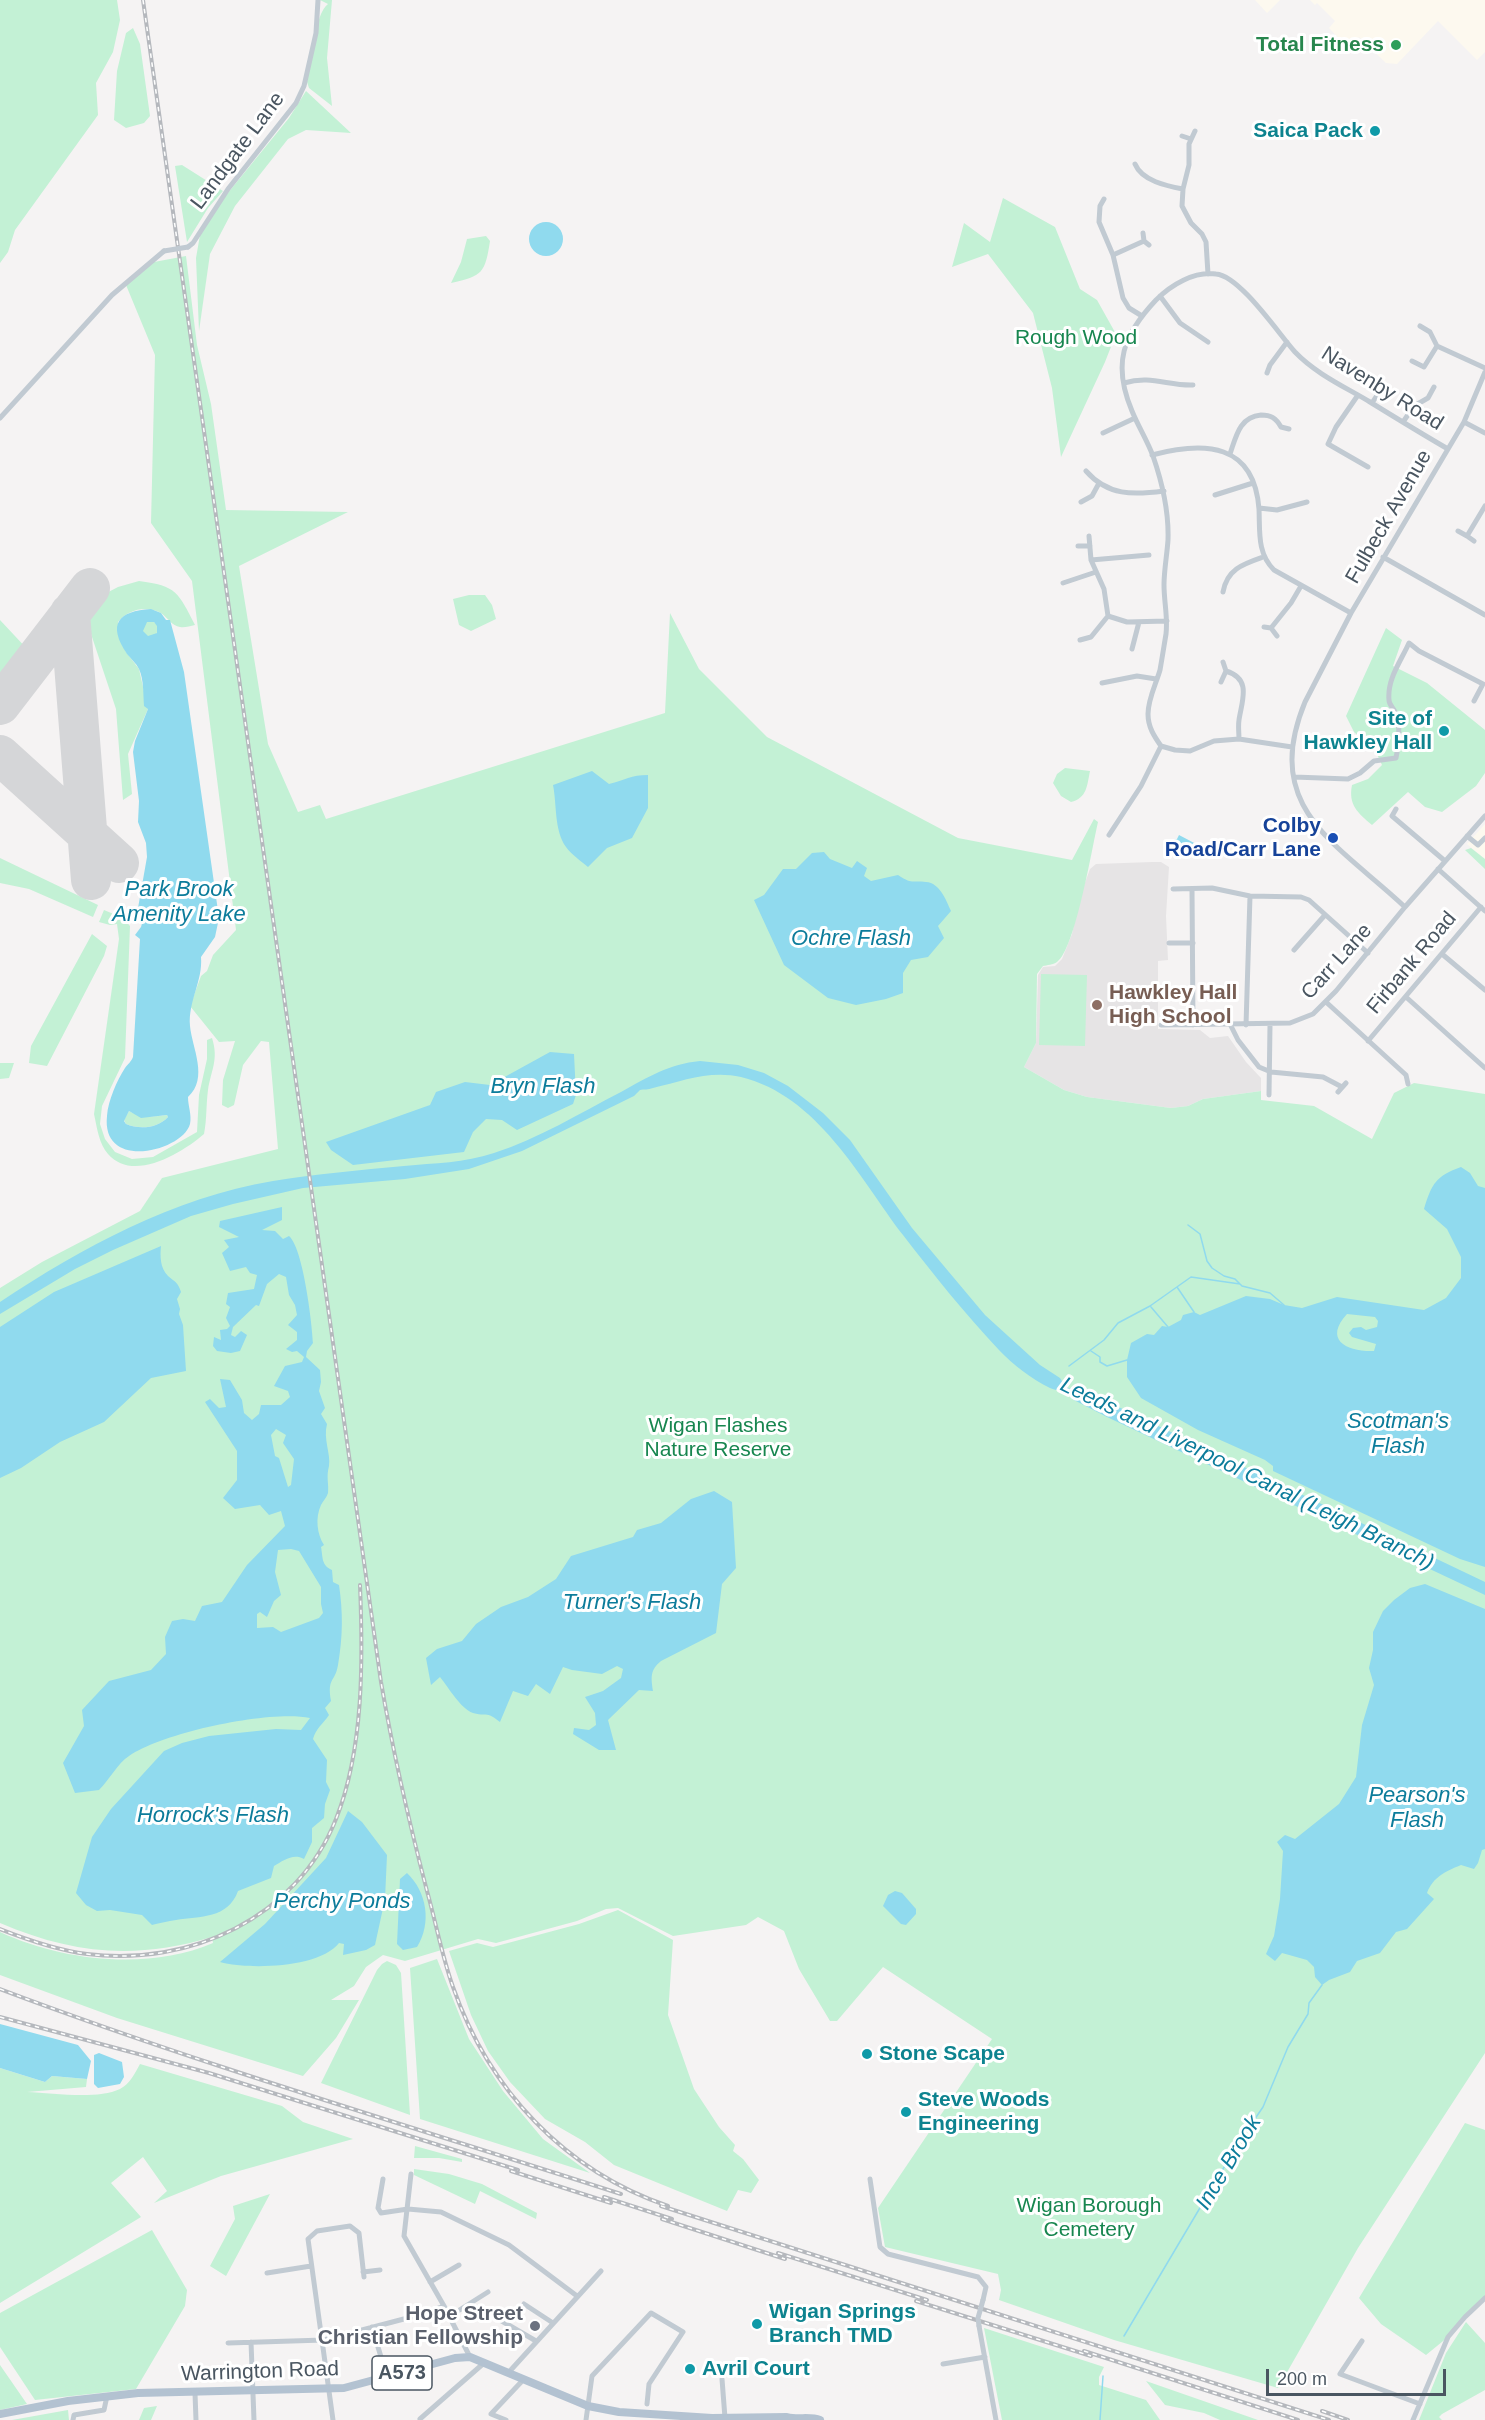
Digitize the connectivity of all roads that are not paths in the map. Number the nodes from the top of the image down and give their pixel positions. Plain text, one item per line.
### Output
1 (318, 0) edge
2 (1195, 131) dead end
3 (1182, 136) dead end
4 (1191, 139) junction
5 (1130, 173) dead end
6 (1183, 189) junction
7 (1104, 200) dead end
8 (1143, 233) dead end
9 (1113, 255) junction
10 (1208, 274) junction
11 (1160, 296) junction
12 (1142, 316) junction
13 (1420, 326) dead end
14 (1208, 342) dead end
15 (1287, 342) junction
16 (1437, 346) junction
17 (1264, 361) dead end
18 (1412, 361) dead end
19 (1270, 365) junction
20 (1485, 370) edge
21 (1267, 373) dead end
22 (1124, 382) junction
23 (1183, 385) junction
24 (1193, 385) dead end
25 (1383, 386) dead end
26 (1434, 387) dead end
27 (1183, 394) dead end
28 (1358, 395) junction
29 (1372, 403) junction
30 (0, 418) edge
31 (1135, 418) junction
32 (1108, 421) dead end
33 (1403, 422) junction
34 (1464, 422) junction
35 (1112, 429) junction
36 (1289, 429) dead end
37 (1103, 433) dead end
38 (1485, 433) edge
39 (1448, 449) junction
40 (1230, 454) junction
41 (1152, 455) junction
42 (1368, 467) dead end
43 (1086, 471) dead end
44 (1253, 483) junction
45 (1098, 485) junction
46 (1164, 491) junction
47 (1215, 495) dead end
48 (1081, 502) dead end
49 (1307, 502) dead end
50 (1485, 506) edge
51 (1259, 508) junction
52 (1458, 531) dead end
53 (1089, 536) dead end
54 (1467, 536) junction
55 (1474, 541) dead end
56 (1078, 546) dead end
57 (1090, 546) junction
58 (1149, 555) dead end
59 (1263, 557) junction
60 (1383, 557) junction
61 (1091, 560) junction
62 (1096, 572) junction
63 (1063, 583) dead end
64 (1301, 586) junction
65 (1223, 592) dead end
66 (1351, 612) junction
67 (1485, 615) edge
68 (1108, 616) junction
69 (1167, 621) junction
70 (1139, 622) junction
71 (1264, 627) dead end
72 (1271, 628) junction
73 (1278, 636) dead end
74 (1080, 640) dead end
75 (1132, 649) dead end
76 (1223, 663) dead end
77 (1226, 671) junction
78 (1109, 673) dead end
79 (1156, 679) junction
80 (1110, 682) junction
81 (1221, 682) dead end
82 (1102, 683) dead end
83 (1484, 683) edge
84 (1474, 701) dead end
85 (1239, 739) junction
86 (1161, 746) junction
87 (1292, 747) junction
88 (1293, 777) junction
89 (1396, 809) dead end
90 (1485, 816) edge
91 (1109, 835) dead end
92 (1467, 836) junction
93 (1485, 838) edge
94 (1445, 861) junction
95 (1438, 870) junction
96 (1173, 889) dead end
97 (1192, 889) junction
98 (1250, 896) junction
99 (1405, 907) junction
100 (1483, 909) edge
101 (1325, 915) junction
102 (1193, 943) junction
103 (1169, 944) dead end
104 (1303, 951) dead end
105 (1368, 953) junction
106 (1442, 954) junction
107 (1485, 990) edge
108 (1406, 997) junction
109 (1326, 1002) junction
110 (1270, 1024) junction
111 (1161, 1025) dead end
112 (1193, 1025) junction
113 (1246, 1025) junction
114 (1232, 1026) junction
115 (1368, 1041) junction
116 (1485, 1068) edge
117 (1270, 1072) junction
118 (1408, 1084) dead end
119 (1342, 1087) dead end
120 (1269, 1095) dead end
121 (411, 2174) dead end
122 (383, 2179) dead end
123 (870, 2179) dead end
124 (408, 2209) junction
125 (459, 2265) dead end
126 (311, 2266) junction
127 (380, 2270) dead end
128 (601, 2271) dead end
129 (267, 2273) dead end
130 (430, 2282) junction
131 (488, 2292) dead end
132 (577, 2296) junction
133 (1485, 2298) edge
134 (524, 2304) dead end
135 (444, 2306) junction
136 (488, 2313) dead end
137 (450, 2316) junction
138 (553, 2323) junction
139 (372, 2327) junction
140 (324, 2340) junction
141 (536, 2341) junction
142 (1362, 2341) dead end
143 (251, 2342) junction
144 (228, 2343) dead end
145 (470, 2357) junction
146 (985, 2357) junction
147 (486, 2362) junction
148 (943, 2364) dead end
149 (509, 2372) junction
150 (387, 2377) junction
151 (524, 2379) junction
152 (722, 2379) dead end
153 (330, 2390) junction
154 (253, 2392) junction
155 (195, 2393) junction
156 (107, 2396) junction
157 (649, 2400) dead end
158 (1420, 2404) junction
159 (588, 2406) junction
160 (0, 2414) edge
161 (74, 2417) edge
162 (645, 2417) edge
163 (725, 2418) junction
164 (420, 2419) edge
165 (196, 2420) edge
166 (255, 2420) edge
167 (333, 2420) edge
168 (506, 2420) edge
169 (586, 2420) edge
170 (795, 2420) edge
171 (809, 2420) edge
172 (820, 2420) edge
173 (996, 2420) edge
174 (1413, 2420) edge

1 - 30 street, Landgate Lane, bridge
2 - 4 street
3 - 4 street
4 - 6 street
5 - 6 street
6 - 10 street
7 - 9 street
8 - 9 street
9 - 12 street
10 - 11 street
10 - 15 street, Navenby Road
11 - 12 street
11 - 14 street
12 - 22 street
13 - 16 street
15 - 19 street
15 - 28 street, Navenby Road
16 - 18 street
16 - 20 street
17 - 19 street
19 - 21 street
20 - 34 street, Fulbeck Avenue
22 - 23 street
22 - 31 street
23 - 24 street
23 - 27 street
25 - 29 street
26 - 33 street
28 - 29 street, Navenby Road
28 - 42 street
29 - 33 street, Navenby Road
31 - 35 street
31 - 41 street
32 - 35 street
33 - 39 street, Navenby Road
34 - 38 street
34 - 39 street, Fulbeck Avenue
35 - 37 street
36 - 40 street
39 - 60 street, Fulbeck Avenue
40 - 41 street
40 - 44 street
41 - 46 street
43 - 45 street
44 - 47 street
44 - 51 street
45 - 46 street
45 - 48 street
46 - 69 street
49 - 51 street
50 - 54 street
51 - 59 street
52 - 54 street
53 - 57 street
54 - 55 street
56 - 57 street
57 - 61 street
58 - 61 street
59 - 64 street
59 - 65 street
60 - 66 street, Fulbeck Avenue
60 - 67 street
61 - 62 street
62 - 63 street
62 - 68 street
64 - 66 street
64 - 72 street
66 - 87 street, Fulbeck Avenue
68 - 70 street
68 - 74 street
69 - 70 street
69 - 79 street
70 - 75 street
71 - 72 street
72 - 73 street
76 - 77 street
77 - 81 street
77 - 85 street
78 - 80 street
79 - 80 street
79 - 86 street
80 - 82 street
83 - 84 street
83 - 88 street
85 - 86 street
85 - 87 street
86 - 91 street
87 - 88 street, Fulbeck Avenue
88 - 99 street, Fulbeck Avenue
89 - 94 street
90 - 92 street, Carr Lane
92 - 93 street
92 - 94 street, Carr Lane
94 - 95 street, Carr Lane
95 - 99 street, Carr Lane
95 - 100 street
96 - 97 street
97 - 98 street
97 - 102 street
98 - 101 street
98 - 113 street
99 - 105 street, Carr Lane
100 - 106 street, Firbank Road
101 - 104 street
101 - 105 street
102 - 103 street
102 - 112 street
105 - 109 street, Carr Lane
106 - 107 street
106 - 108 street, Firbank Road
108 - 115 street, Firbank Road
108 - 116 street
109 - 110 street, Carr Lane
109 - 115 street
110 - 113 street, Carr Lane
110 - 117 street
111 - 112 street, Carr Lane
112 - 114 street, Carr Lane
113 - 114 street, Carr Lane
114 - 117 street
115 - 118 street
117 - 119 street
117 - 120 street
121 - 124 street
122 - 124 street
123 - 146 street, bridge
124 - 130 street
124 - 132 street
125 - 130 street
126 - 127 street
126 - 129 street
126 - 140 street
128 - 132 street
130 - 135 street
131 - 137 street
132 - 138 street
133 - 158 street
134 - 138 street
135 - 137 street
135 - 139 street
136 - 141 street
137 - 145 street
138 - 141 street
139 - 140 street
139 - 150 street
140 - 143 street
140 - 153 street
141 - 149 street
142 - 158 street
143 - 144 street
143 - 154 street
145 - 147 main road, Warrington Road / A573
145 - 150 main road, Warrington Road / A573
146 - 148 street
146 - 173 street
147 - 149 main road, Warrington Road / A573
147 - 164 street
149 - 151 main road, Warrington Road / A573
150 - 153 main road, Warrington Road / A573
151 - 159 main road, Warrington Road / A573
151 - 168 street
152 - 163 street
153 - 154 main road, Warrington Road / A573
153 - 167 street
154 - 155 main road, Warrington Road / A573
154 - 166 street
155 - 156 main road, Warrington Road / A573
155 - 165 street
156 - 160 main road, Warrington Road / A573
156 - 161 street
157 - 159 street
158 - 174 street
159 - 162 main road, Warrington Road / A573
159 - 169 street
162 - 163 main road, Warrington Road / A573
163 - 170 main road, Warrington Road / A573
170 - 171 main road, Warrington Road / A573
171 - 172 main road, A573

